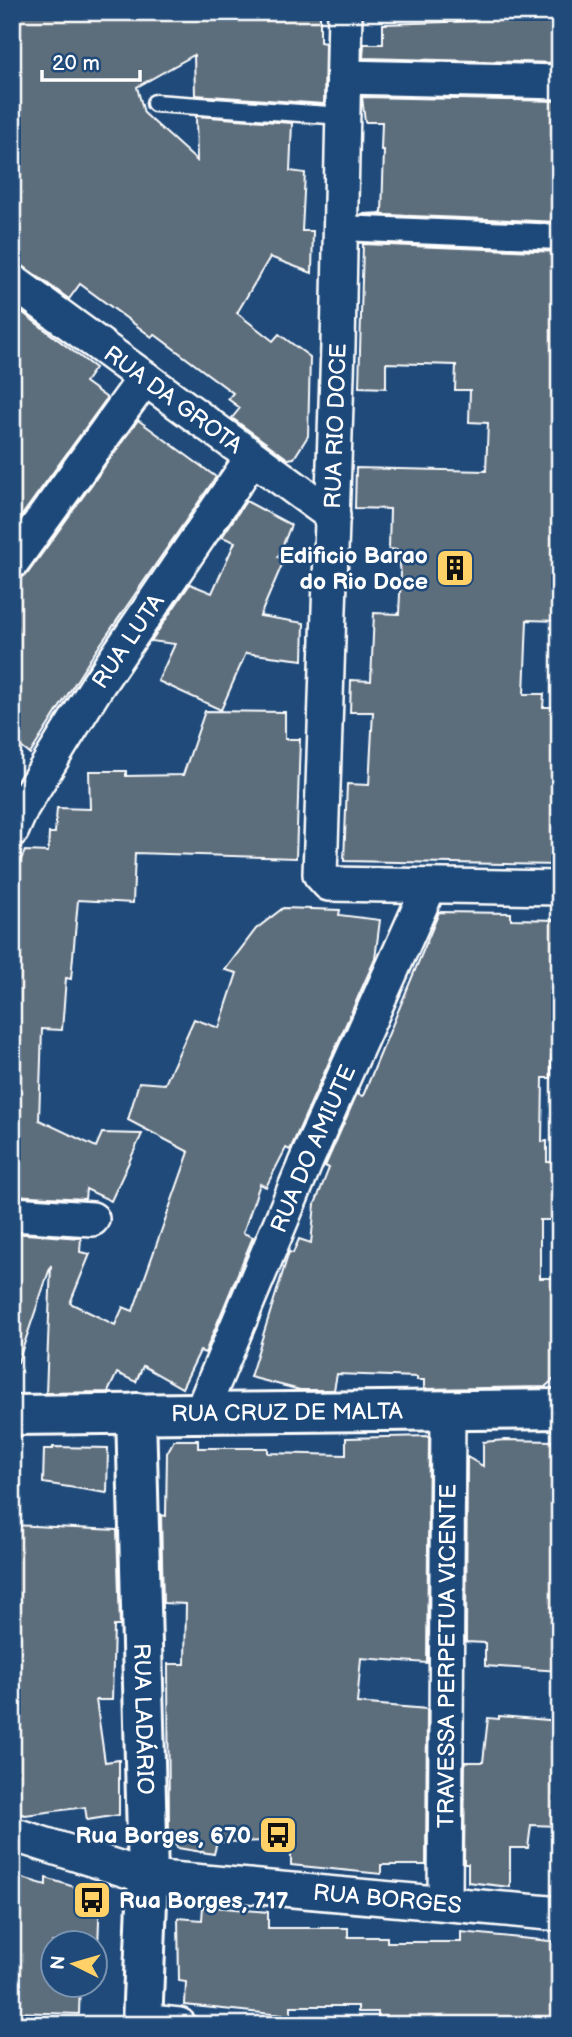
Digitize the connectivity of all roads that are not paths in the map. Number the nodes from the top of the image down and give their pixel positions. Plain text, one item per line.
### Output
1 (345, 12) edge
2 (344, 77) junction
3 (560, 82) edge
4 (155, 103) dead end
5 (343, 116) junction
6 (340, 228) junction
7 (560, 237) edge
8 (12, 281) edge
9 (145, 379) junction
10 (252, 458) junction
11 (332, 516) junction
12 (12, 562) edge
13 (16, 815) edge
14 (429, 887) junction
15 (560, 888) edge
16 (12, 1214) edge
17 (92, 1219) dead end
18 (560, 1409) edge
19 (448, 1410) junction
20 (136, 1413) junction
21 (201, 1413) junction
22 (12, 1415) edge
23 (12, 1834) edge
24 (148, 1877) junction
25 (445, 1903) junction
26 (560, 1914) edge
27 (142, 2023) edge
28 (179, 2025) edge

1 - 2 street, RUA RIO DOCE
2 - 3 street
2 - 5 street, RUA RIO DOCE
4 - 5 lane
5 - 6 street, RUA RIO DOCE
6 - 7 street
6 - 11 street, RUA RIO DOCE
8 - 9 street, RUA DA GROTA
9 - 10 street, RUA DA GROTA
9 - 12 street
10 - 11 street, RUA DA GROTA
10 - 13 street, RUA LUTA
11 - 14 street, RUA RIO DOCE
14 - 15 street
14 - 21 street, RUA DO AMIUTE
16 - 17 street
18 - 19 street, RUA CRUZ DE MALTA
19 - 21 street, RUA CRUZ DE MALTA
19 - 25 street, TRAVESSA PERPETUA VICENTE
20 - 21 street, RUA CRUZ DE MALTA
20 - 22 street, RUA CRUZ DE MALTA
20 - 24 street, RUA LADÁRIO
23 - 24 street, RUA BORGES
24 - 25 street, RUA BORGES
24 - 27 street, RUA LADÁRIO
25 - 26 street, RUA BORGES
27 - 28 street

